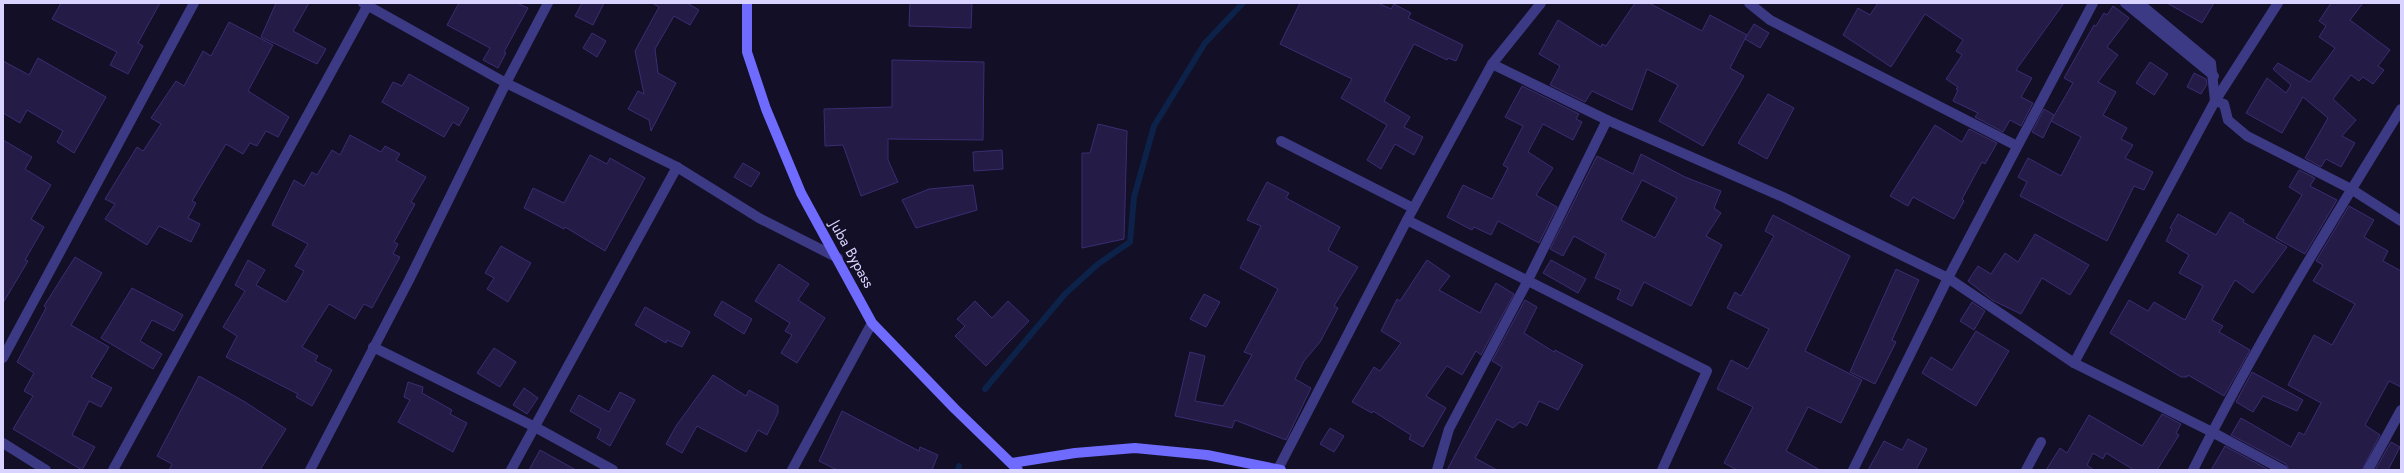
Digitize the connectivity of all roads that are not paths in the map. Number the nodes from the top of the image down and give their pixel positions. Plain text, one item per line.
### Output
1 (194, 3) edge
2 (548, 3) edge
3 (747, 3) edge
4 (1541, 3) edge
5 (1749, 3) edge
6 (2093, 3) edge
7 (2125, 3) edge
8 (2139, 3) edge
9 (2278, 3) edge
10 (367, 4) edge
11 (1492, 64) junction
12 (506, 83) junction
13 (2226, 85) junction
14 (2215, 101) junction
15 (2401, 109) edge
16 (1608, 120) junction
17 (1281, 141) dead end
18 (2017, 146) junction
19 (677, 167) junction
20 (2351, 189) junction
21 (1414, 208) junction
22 (1407, 220) junction
23 (2401, 221) edge
24 (838, 258) junction
25 (1948, 278) junction
26 (1527, 282) junction
27 (872, 323) junction
28 (373, 346) junction
29 (3, 358) edge
30 (2074, 363) junction
31 (2401, 410) edge
32 (535, 427) junction
33 (2212, 432) junction
34 (2041, 442) dead end
35 (3, 443) edge
36 (1015, 467) edge
37 (46, 470) edge
38 (113, 470) edge
39 (310, 470) edge
40 (511, 470) edge
41 (613, 470) edge
42 (792, 470) edge
43 (1280, 470) edge
44 (1437, 470) edge
45 (1662, 470) edge
46 (1853, 470) edge
47 (2026, 470) edge
48 (2193, 470) edge
49 (2283, 470) edge
50 (2368, 470) edge

1 - 29 street
2 - 12 street
3 - 24 main road, Juba Bypass
4 - 11 street
5 - 18 street
6 - 18 street
7 - 13 street
8 - 14 street
9 - 13 street
10 - 12 street
10 - 38 street
11 - 16 street
11 - 21 street
12 - 19 street
12 - 28 street
13 - 14 street
14 - 20 street
14 - 30 street
15 - 20 street
16 - 25 street
16 - 26 street
17 - 21 street
18 - 25 street
19 - 24 street
19 - 32 street
20 - 23 street
20 - 33 street
21 - 22 street
22 - 26 street
22 - 43 street
24 - 27 main road, Juba Bypass
25 - 30 street
25 - 46 street
26 - 44 street
26 - 45 street
27 - 36 main road, Juba Bypass
27 - 42 street
28 - 32 street
28 - 39 street
30 - 33 street
31 - 50 street
32 - 40 street
32 - 41 street
33 - 48 street
33 - 49 street
34 - 47 street
35 - 37 street
36 - 43 main road

